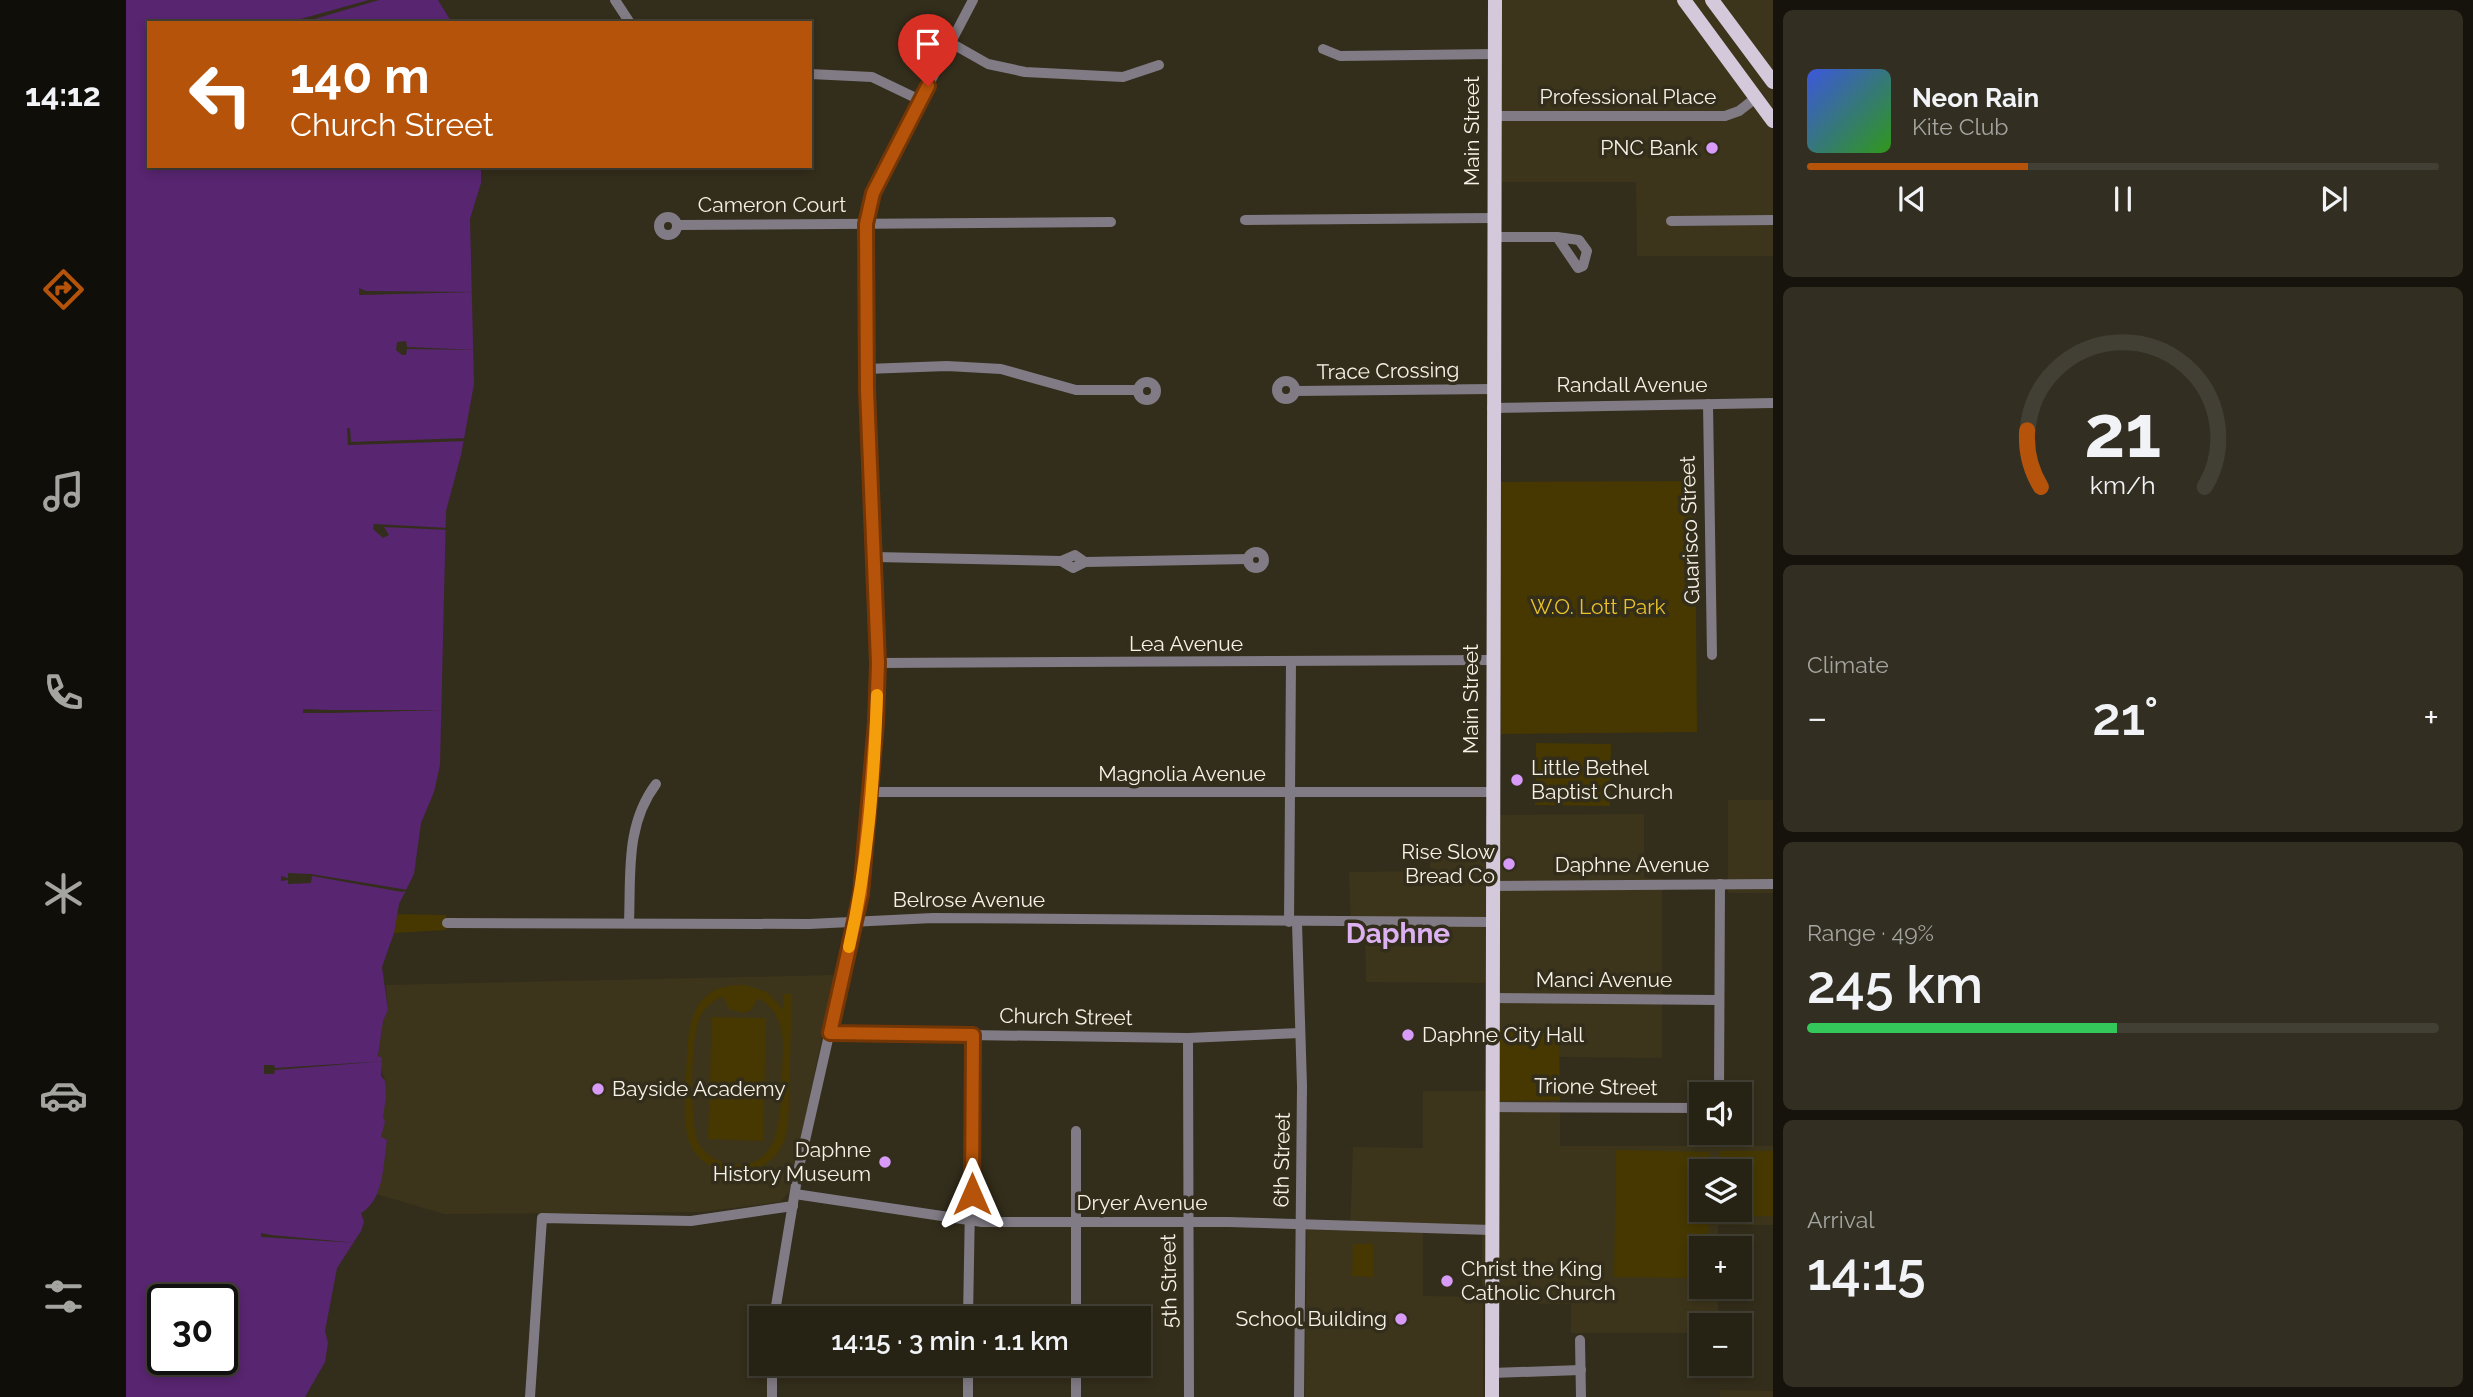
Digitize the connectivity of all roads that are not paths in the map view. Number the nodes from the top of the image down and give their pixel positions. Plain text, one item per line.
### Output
1 (615, 0) edge
2 (973, 0) edge
3 (1494, 0) edge
4 (1684, 0) edge
5 (1712, 0) edge
6 (629, 21) edge
7 (951, 43) junction
8 (1323, 49) dead end
9 (1494, 54) junction
10 (1159, 65) dead end
11 (812, 74) edge
12 (1773, 82) edge
13 (1757, 97) junction
14 (920, 100) junction
15 (1493, 116) junction
16 (1773, 121) edge
17 (1492, 218) junction
18 (1245, 220) dead end
19 (1773, 220) edge
20 (1671, 221) dead end
21 (1111, 222) dead end
22 (866, 224) junction
23 (677, 225) dead end
24 (1494, 237) junction
25 (1557, 237) dead end
26 (866, 369) junction
27 (1487, 389) junction
28 (1137, 390) dead end
29 (1295, 391) dead end
30 (1773, 403) edge
31 (1708, 404) junction
32 (1492, 408) junction
33 (874, 557) junction
34 (1248, 559) dead end
35 (1712, 655) dead end
36 (1493, 660) junction
37 (1291, 662) junction
38 (878, 663) junction
39 (656, 784) dead end
40 (872, 792) junction
41 (1492, 792) junction
42 (1289, 794) junction
43 (1720, 884) junction
44 (1773, 884) edge
45 (1491, 886) junction
46 (629, 922) junction
47 (855, 922) junction
48 (1293, 922) junction
49 (1490, 922) junction
50 (447, 923) dead end
51 (1490, 998) junction
52 (1718, 1000) junction
53 (830, 1033) junction
54 (1300, 1033) junction
55 (973, 1035) junction
56 (1188, 1038) junction
57 (1719, 1082) edge
58 (1492, 1107) junction
59 (1689, 1108) edge
60 (1076, 1131) dead end
61 (795, 1194) junction
62 (793, 1206) junction
63 (971, 1221) junction
64 (1077, 1222) junction
65 (1188, 1223) junction
66 (1300, 1225) junction
67 (1491, 1230) junction
68 (776, 1306) edge
69 (968, 1306) edge
70 (1076, 1306) edge
71 (1580, 1340) dead end
72 (1581, 1370) junction
73 (1492, 1373) junction
74 (772, 1376) edge
75 (968, 1376) edge
76 (1076, 1376) edge
77 (530, 1397) edge
78 (772, 1397) edge
79 (968, 1397) edge
80 (1076, 1397) edge
81 (1189, 1397) edge
82 (1299, 1397) edge
83 (1492, 1397) edge
84 (1581, 1397) edge

1 - 6 street
2 - 7 street
3 - 9 main road, Main Street
4 - 13 main road
5 - 12 main road
7 - 10 street
7 - 14 street
8 - 9 street
9 - 15 main road, Main Street
11 - 14 street
13 - 15 street, Professional Place
13 - 16 main road
14 - 22 street
15 - 17 main road, Main Street
17 - 18 street
17 - 24 main road, Main Street
19 - 20 street
21 - 22 street, Cameron Court
22 - 23 street, Cameron Court
22 - 26 street
24 - 25 street
24 - 27 main road, Main Street
26 - 28 street
26 - 33 street
27 - 29 street, Trace Crossing
27 - 32 main road, Main Street
30 - 31 street, Randall Avenue
31 - 32 street, Randall Avenue
31 - 35 street, Guarisco Street
32 - 36 main road, Main Street
33 - 34 street
33 - 38 street
36 - 37 street, Lea Avenue
36 - 41 main road, Main Street
37 - 38 street, Lea Avenue
37 - 42 street, 6th Street
38 - 40 street
39 - 46 street
40 - 42 street, Magnolia Avenue
40 - 47 street
41 - 42 street, Magnolia Avenue
41 - 45 main road, Main Street
42 - 48 street, 6th Street
43 - 44 street, Daphne Avenue
43 - 45 street, Daphne Avenue
43 - 52 street
45 - 49 main road, Main Street
46 - 47 street, Belrose Avenue
46 - 50 street, Belrose Avenue
47 - 48 street, Belrose Avenue
47 - 53 street
48 - 49 street, Belrose Avenue
48 - 54 street, 6th Street
49 - 51 main road, Main Street
51 - 52 street, Manci Avenue
51 - 58 main road, Main Street
52 - 57 street
53 - 55 street, Church Street
53 - 61 street
54 - 56 street, Church Street
54 - 66 street, 6th Street
55 - 56 street, Church Street
55 - 63 street
56 - 65 street, 5th Street
58 - 59 street, Trione Street
58 - 67 main road, Main Street
60 - 64 street
61 - 62 street
61 - 63 street, Dryer Avenue
62 - 68 street
62 - 77 street
63 - 64 street, Dryer Avenue
63 - 69 street
64 - 65 street, Dryer Avenue
64 - 70 street
65 - 66 street, Dryer Avenue
65 - 81 street, 5th Street
66 - 67 street, Dryer Avenue
66 - 82 street, 6th Street
67 - 73 main road, Main Street
71 - 72 street
72 - 73 street
72 - 84 street
73 - 83 main road, Main Street
74 - 78 street
75 - 79 street
76 - 80 street

